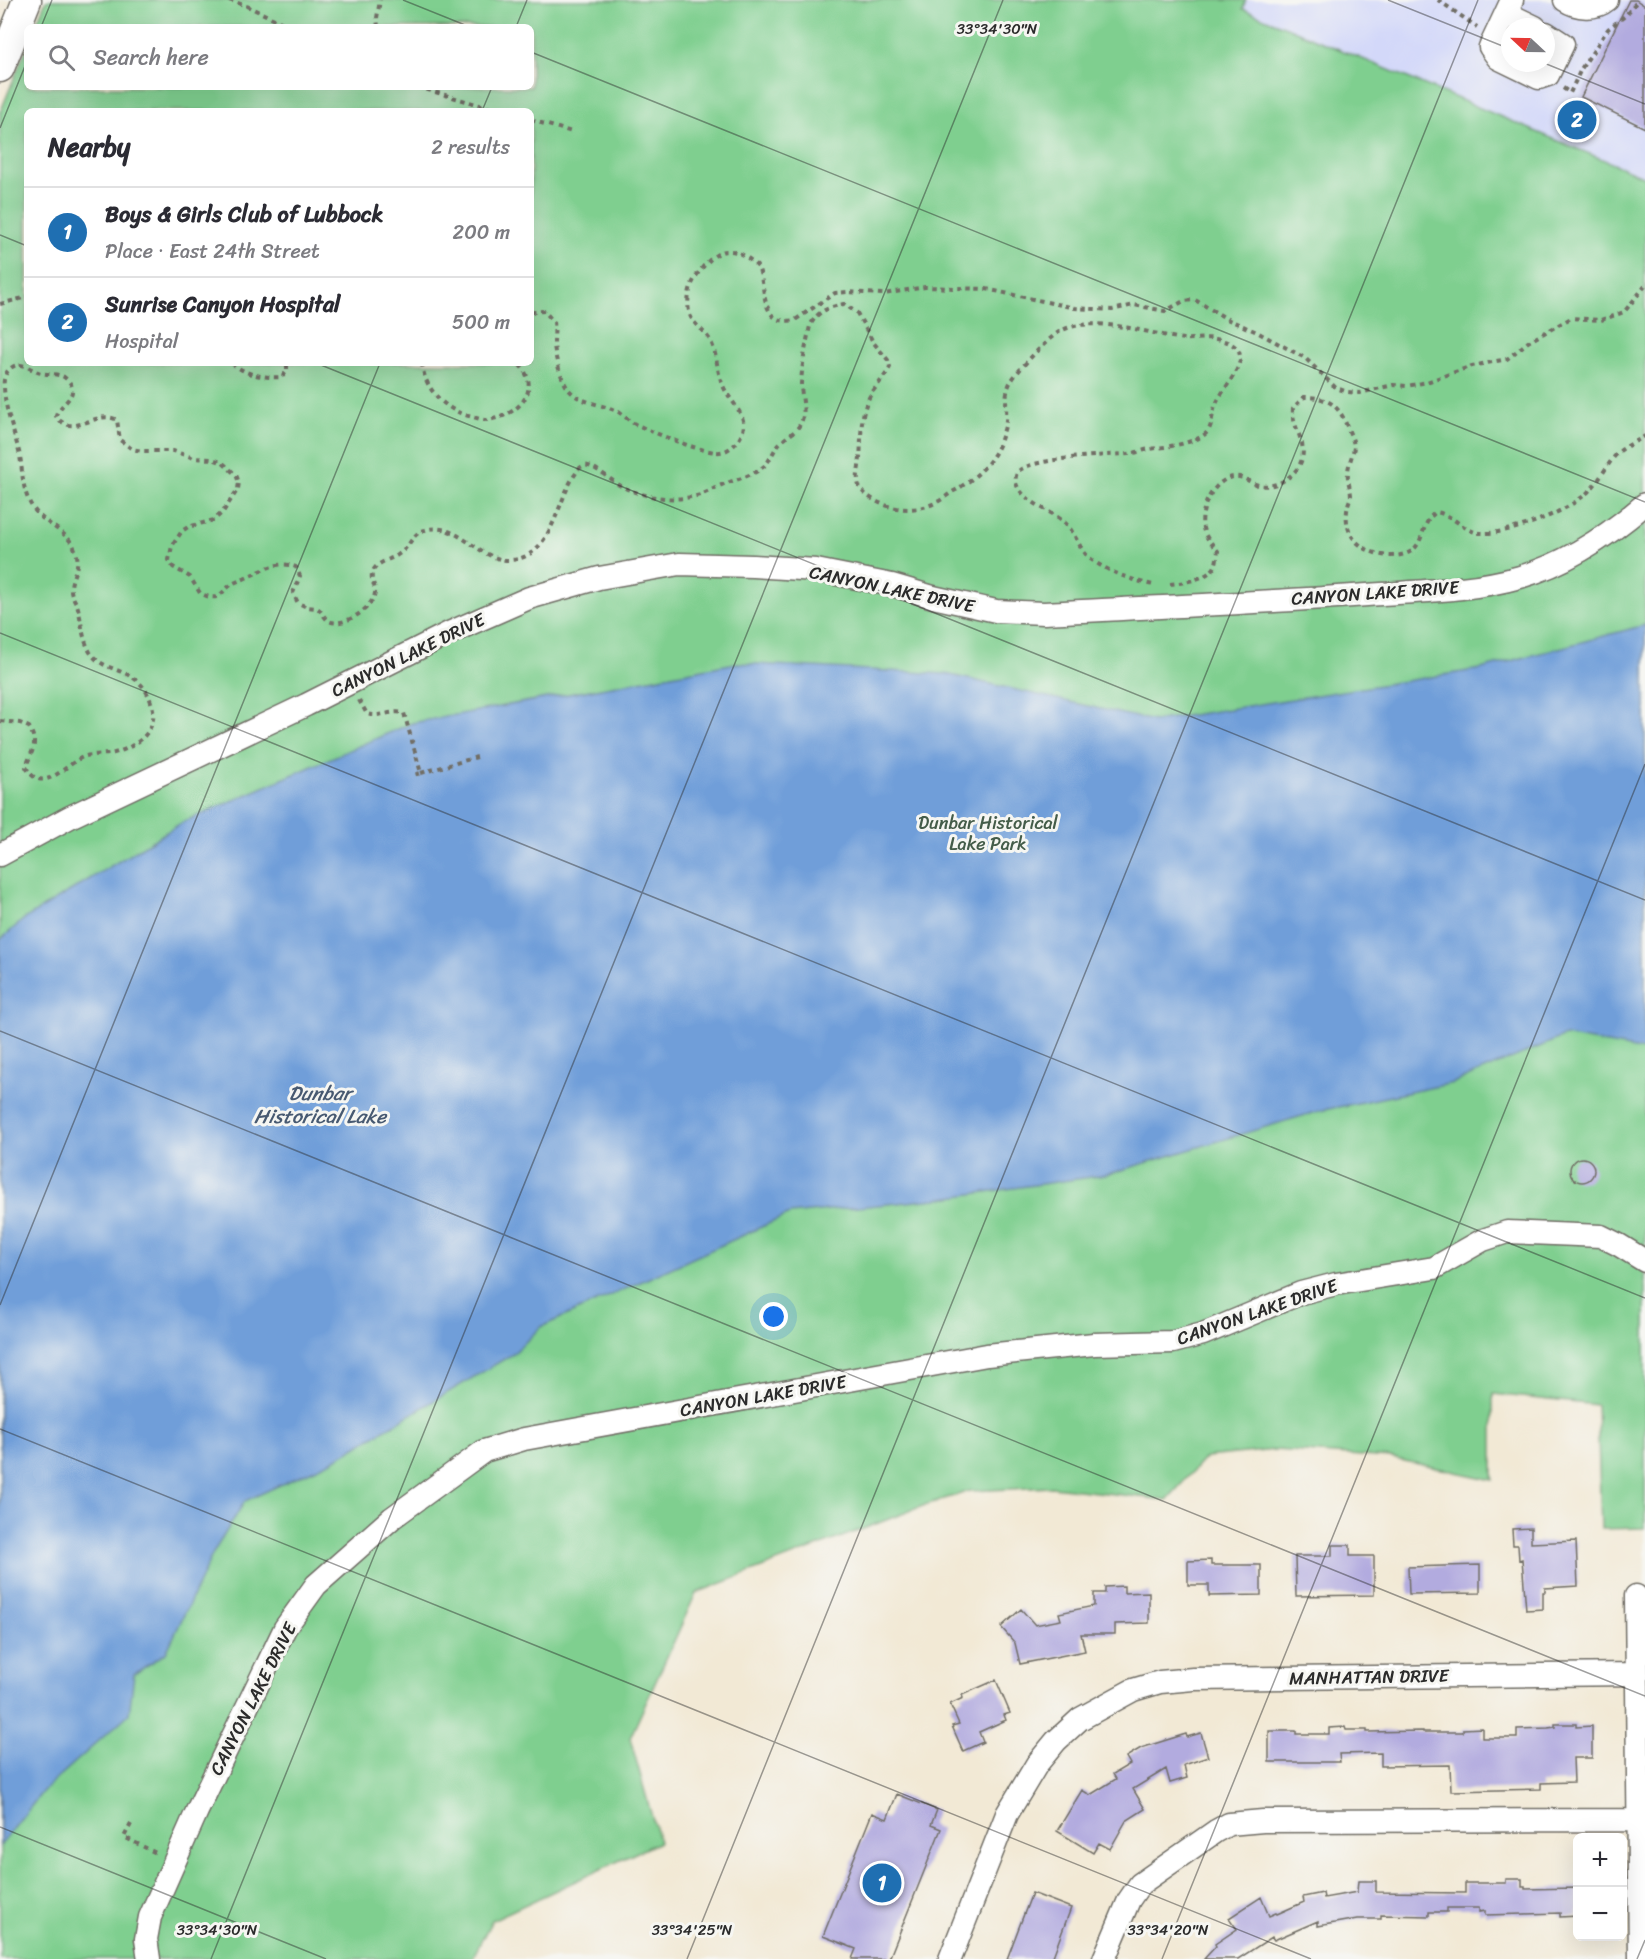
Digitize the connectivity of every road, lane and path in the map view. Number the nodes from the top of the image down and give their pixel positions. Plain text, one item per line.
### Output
1 (27, 0) edge
2 (229, 0) edge
3 (380, 0) edge
4 (1438, 0) edge
5 (1565, 0) edge
6 (1607, 0) edge
7 (1638, 0) edge
8 (1509, 6) edge
9 (1524, 18) edge
10 (1501, 23) edge
11 (285, 24) edge
12 (378, 24) edge
13 (1483, 32) dead end
14 (1555, 39) edge
15 (1501, 59) edge
16 (1555, 61) edge
17 (0, 68) edge
18 (1527, 72) edge
19 (1549, 72) edge
20 (1562, 87) dead end
21 (428, 90) edge
22 (490, 108) edge
23 (534, 121) edge
24 (572, 132) dead end
25 (1645, 286) edge
26 (24, 298) edge
27 (0, 304) edge
28 (534, 312) edge
29 (24, 366) edge
30 (26, 366) edge
31 (236, 366) edge
32 (287, 366) edge
33 (423, 366) edge
34 (521, 366) edge
35 (1645, 436) edge
36 (1645, 504) edge
37 (1166, 584) dead end
38 (1155, 586) dead end
39 (353, 681) junction
40 (0, 721) edge
41 (477, 757) dead end
42 (421, 773) junction
43 (413, 775) dead end
44 (0, 855) edge
45 (1645, 1261) edge
46 (1639, 1601) edge
47 (1641, 1642) edge
48 (1640, 1682) edge
49 (1639, 1820) junction
50 (130, 1824) dead end
51 (155, 1863) dead end
52 (149, 1959) edge
53 (950, 1959) edge
54 (1104, 1959) edge
55 (1640, 1959) edge

1 - 17 main road
2 - 11 path
3 - 12 path
4 - 13 path
5 - 6 street
7 - 20 path
8 - 9 street
10 - 15 street
14 - 16 street
18 - 19 street
21 - 22 path
23 - 24 path
25 - 28 path
26 - 27 path
29 - 40 path
30 - 38 path
31 - 32 path
33 - 34 path
35 - 37 path
36 - 39 street, CANYON LAKE DRIVE
39 - 42 path
39 - 44 street, CANYON LAKE DRIVE
41 - 42 path
42 - 43 path
45 - 52 street, CANYON LAKE DRIVE
46 - 47 street
47 - 48 street
48 - 49 street
48 - 53 street, MANHATTAN DRIVE
49 - 54 street
49 - 55 street
50 - 51 path

